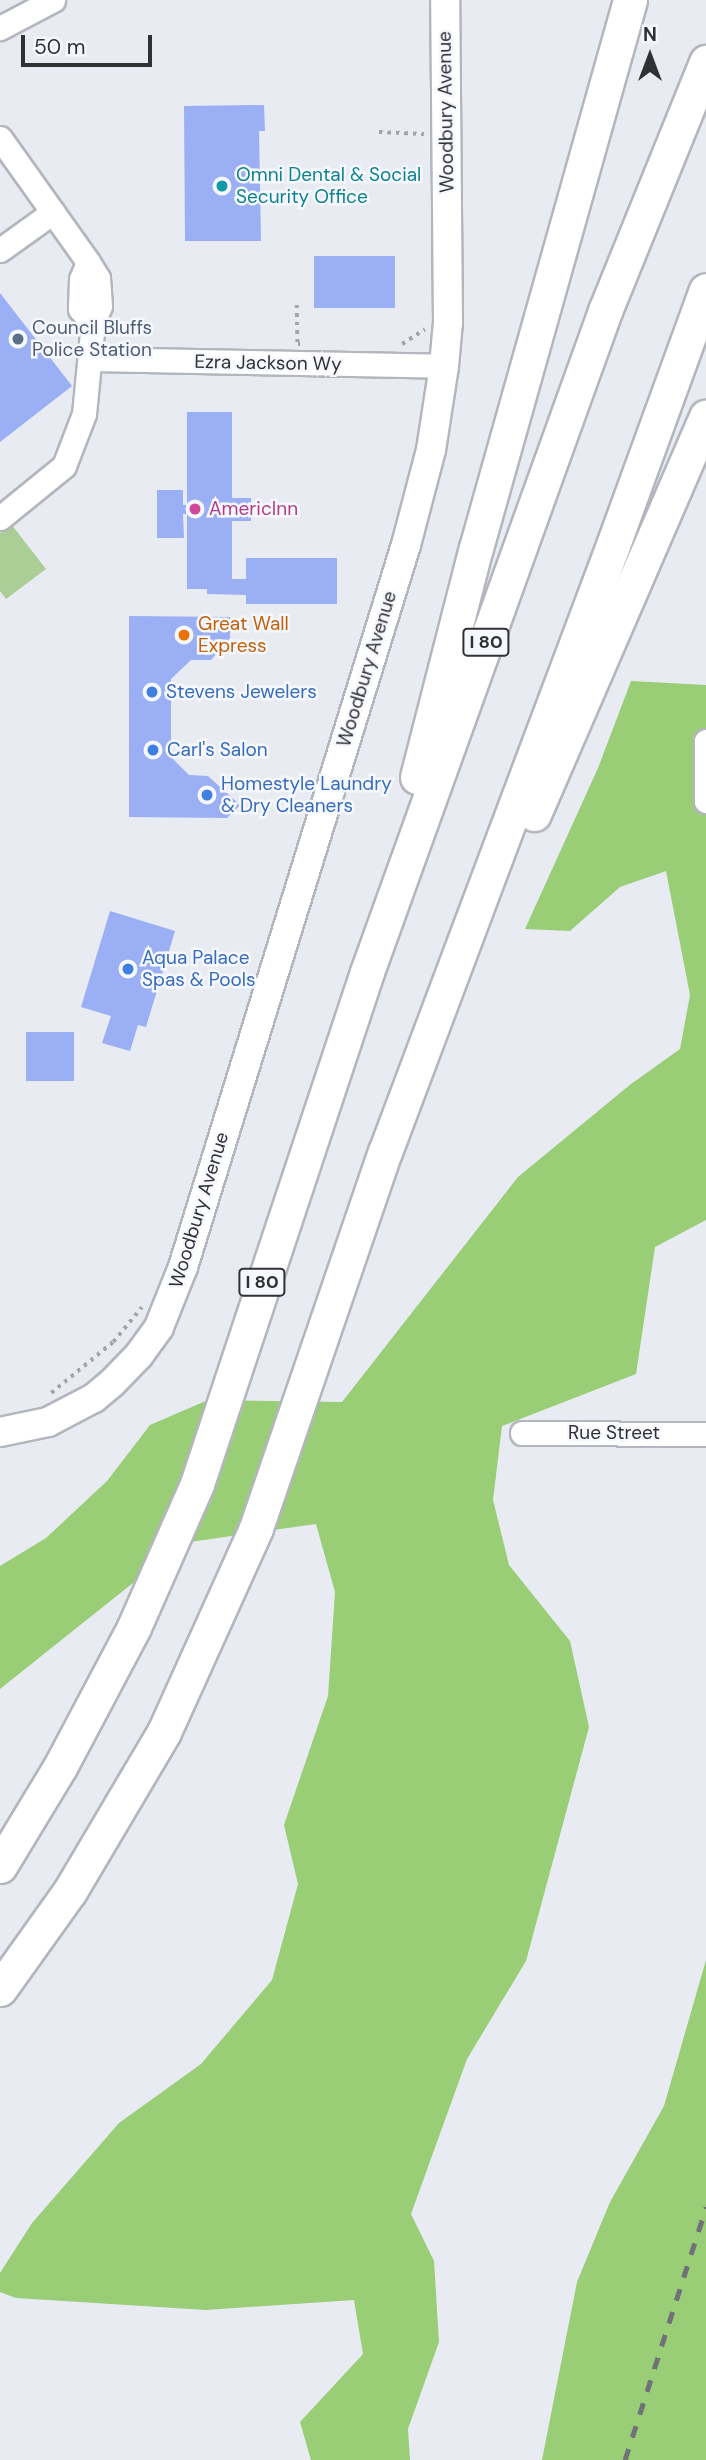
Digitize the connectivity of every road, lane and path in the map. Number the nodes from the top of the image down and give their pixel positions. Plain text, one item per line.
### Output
1 (53, 0) edge
2 (445, 0) edge
3 (630, 0) edge
4 (0, 28) edge
5 (706, 62) edge
6 (379, 132) dead end
7 (426, 134) dead end
8 (0, 138) edge
9 (53, 212) junction
10 (0, 250) edge
11 (706, 290) edge
12 (297, 305) dead end
13 (311, 344) dead end
14 (392, 346) dead end
15 (91, 359) junction
16 (433, 366) junction
17 (706, 417) edge
18 (0, 518) edge
19 (706, 741) edge
20 (706, 801) edge
21 (367, 972) junction
22 (385, 1152) junction
23 (147, 1301) dead end
24 (43, 1400) dead end
25 (0, 1432) edge
26 (522, 1433) dead end
27 (706, 1434) edge
28 (0, 1866) edge
29 (0, 1989) edge

1 - 4 street
2 - 16 main road, Woodbury Avenue
3 - 21 highway
5 - 21 highway, I 80
6 - 7 path
8 - 9 street
9 - 10 street
9 - 15 street
11 - 22 highway
12 - 13 path
14 - 16 path
15 - 16 street, Ezra Jackson Wy
15 - 18 street
16 - 25 main road, Woodbury Avenue
17 - 22 highway
19 - 20 street
21 - 28 highway, I 80
22 - 29 highway
23 - 24 path
26 - 27 street, Rue Street

